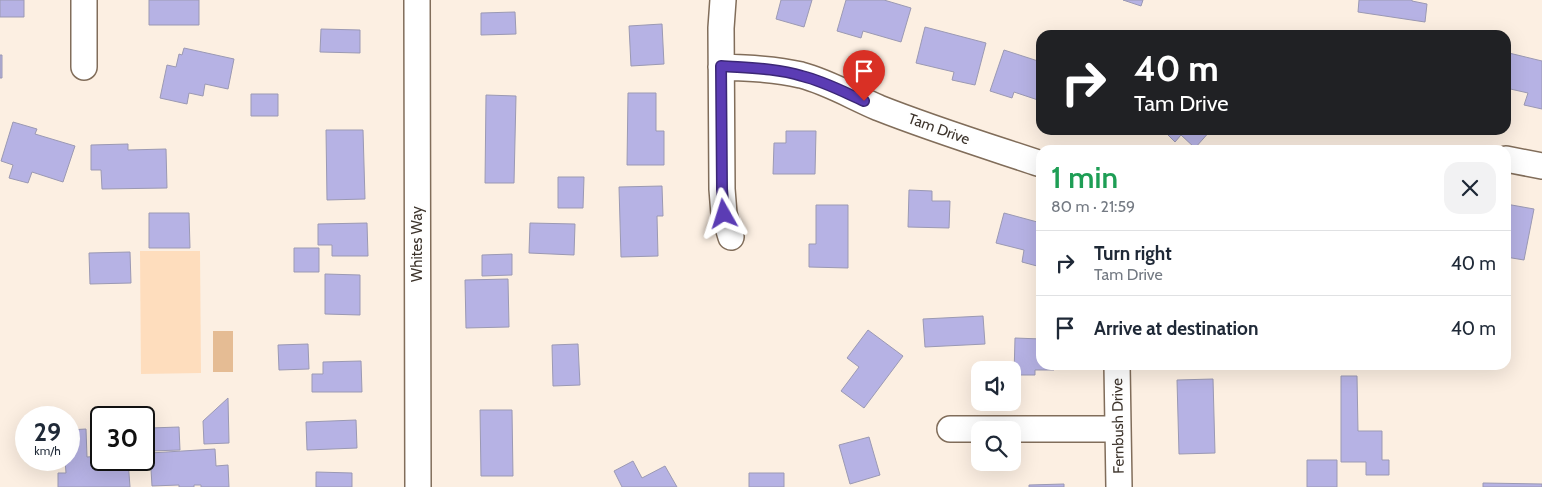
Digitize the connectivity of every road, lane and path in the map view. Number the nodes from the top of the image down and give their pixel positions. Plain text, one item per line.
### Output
1 (84, 0) edge
2 (417, 0) edge
3 (723, 0) edge
4 (721, 66) junction
5 (84, 67) dead end
6 (1511, 160) edge
7 (1036, 162) edge
8 (1542, 166) edge
9 (731, 237) dead end
10 (1117, 370) edge
11 (950, 429) dead end
12 (1118, 429) junction
13 (418, 487) edge
14 (1119, 487) edge

1 - 5 street
2 - 13 street, Whites Way
3 - 4 street
4 - 7 street, Tam Drive
4 - 9 street
6 - 8 street
10 - 12 street, Fernbush Drive
11 - 12 street
12 - 14 street, Fernbush Drive

